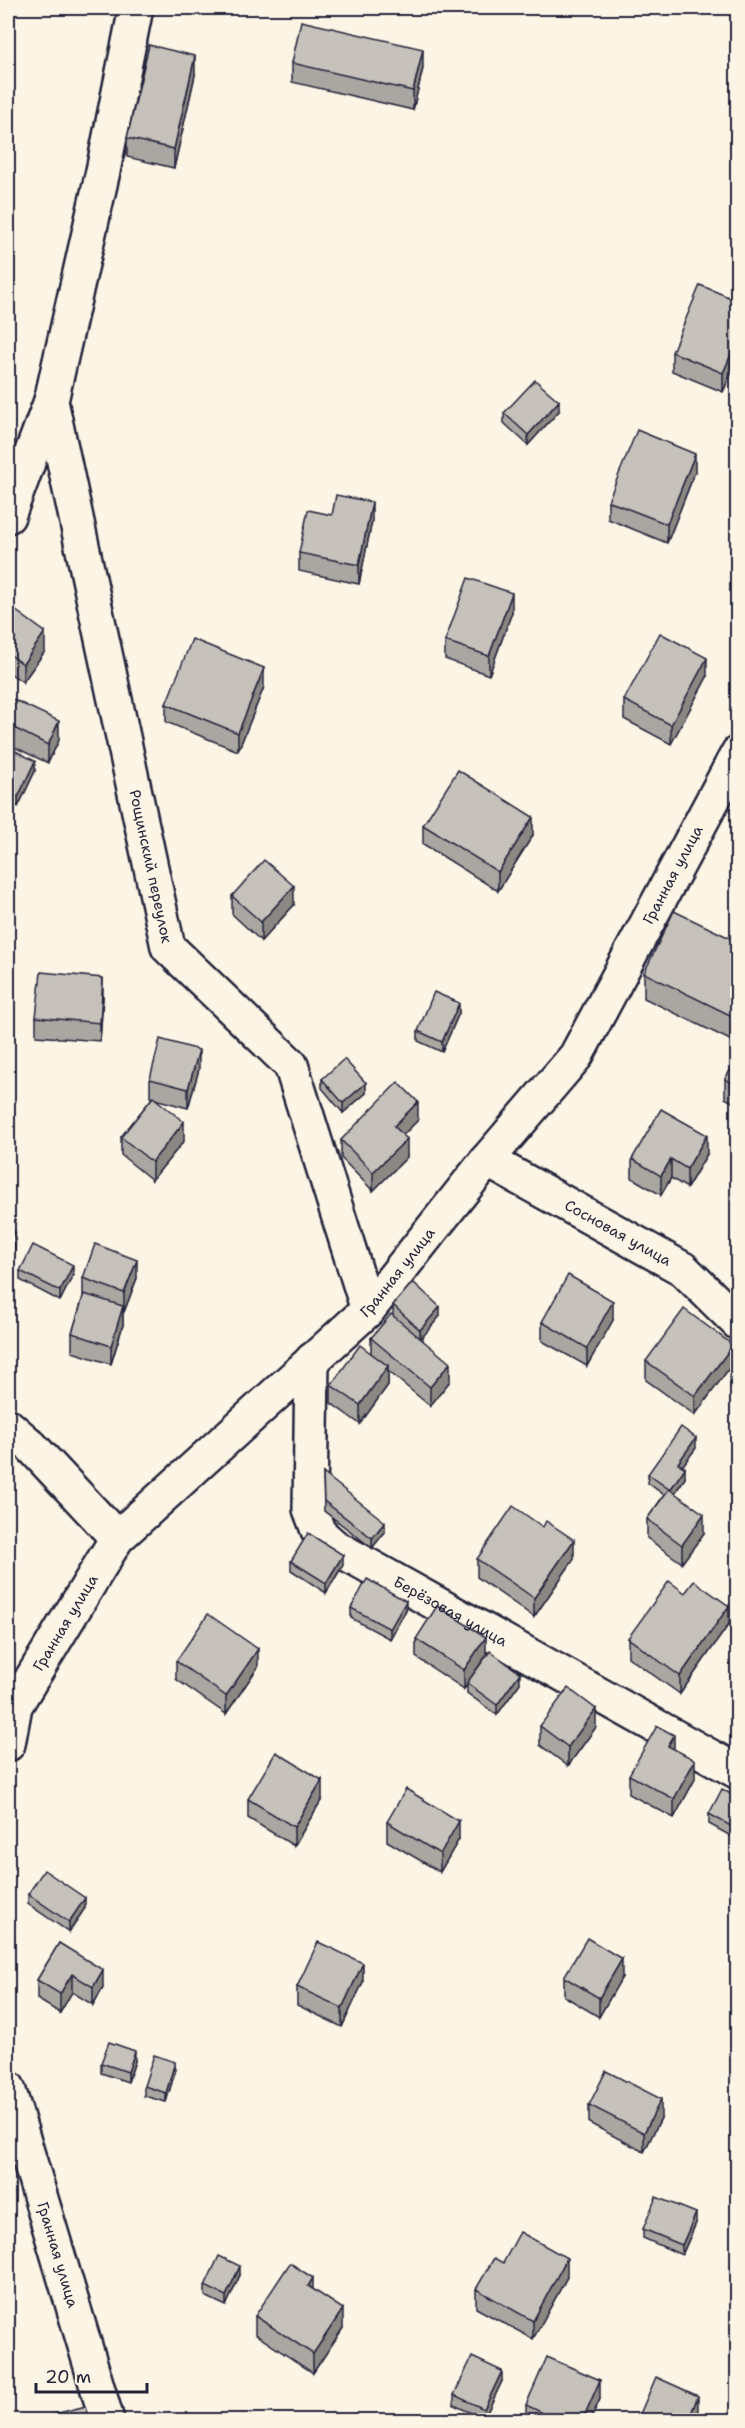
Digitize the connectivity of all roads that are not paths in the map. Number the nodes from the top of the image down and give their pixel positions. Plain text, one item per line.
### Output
1 (136, 8) edge
2 (51, 401) junction
3 (8, 516) edge
4 (738, 753) edge
5 (487, 1160) junction
6 (368, 1310) junction
7 (738, 1323) edge
8 (312, 1360) junction
9 (8, 1426) edge
10 (117, 1538) junction
11 (8, 1744) edge
12 (738, 1772) edge
13 (8, 2088) edge
14 (107, 2421) edge

1 - 2 street
2 - 3 street
2 - 6 street, Рощинский переулок
4 - 5 street, Гранная улица
5 - 6 street, Гранная улица
5 - 7 street, Сосновая улица
6 - 8 street, Гранная улица
8 - 10 street, Гранная улица
8 - 12 street, Берёзовая улица
9 - 10 street
10 - 11 street, Гранная улица
13 - 14 street, Гранная улица

